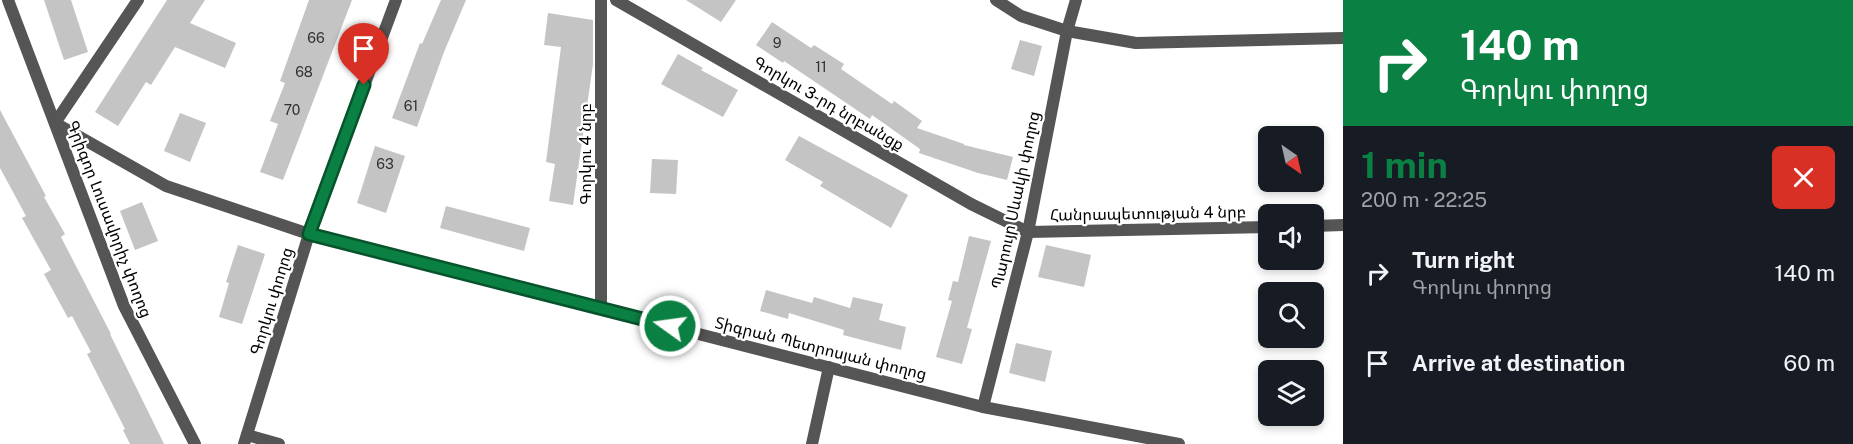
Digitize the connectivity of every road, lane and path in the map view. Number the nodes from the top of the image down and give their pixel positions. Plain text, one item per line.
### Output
1 (8, 0) edge
2 (138, 0) edge
3 (396, 0) edge
4 (601, 0) edge
5 (616, 0) edge
6 (996, 0) edge
7 (1076, 0) edge
8 (1067, 31) junction
9 (1343, 38) edge
10 (55, 123) junction
11 (1343, 225) edge
12 (1324, 226) edge
13 (1258, 227) edge
14 (1028, 232) junction
15 (309, 234) junction
16 (601, 308) junction
17 (829, 367) junction
18 (983, 407) junction
19 (246, 439) edge
20 (195, 444) edge
21 (279, 444) edge
22 (812, 444) edge
23 (1179, 444) edge

1 - 10 street, Գրիգոր Լուսավորիչ փողոց
2 - 10 street
3 - 15 street, Գորկու փողոց
4 - 16 street, Գորկու 4 նրբ
5 - 14 street, Գորկու 3-րդ նրբանցք
6 - 8 street
7 - 8 street, Պարույր Սևակի փողոց
8 - 9 street
8 - 14 street, Պարույր Սևակի փողոց
10 - 15 street, Տիգրան Պետրոսյան փողոց
10 - 20 street, Գրիգոր Լուսավորիչ փողոց
11 - 12 street
13 - 14 street, Հանրապետության 4 նրբ
14 - 18 street, Պարույր Սևակի փողոց
15 - 16 street, Տիգրան Պետրոսյան փողոց
15 - 19 street, Գորկու փողոց
16 - 17 street, Տիգրան Պետրոսյան փողոց
17 - 18 street, Տիգրան Պետրոսյան փողոց
17 - 22 street
18 - 23 street, Տիգրան Պետրոսյան փողոց
19 - 21 street

